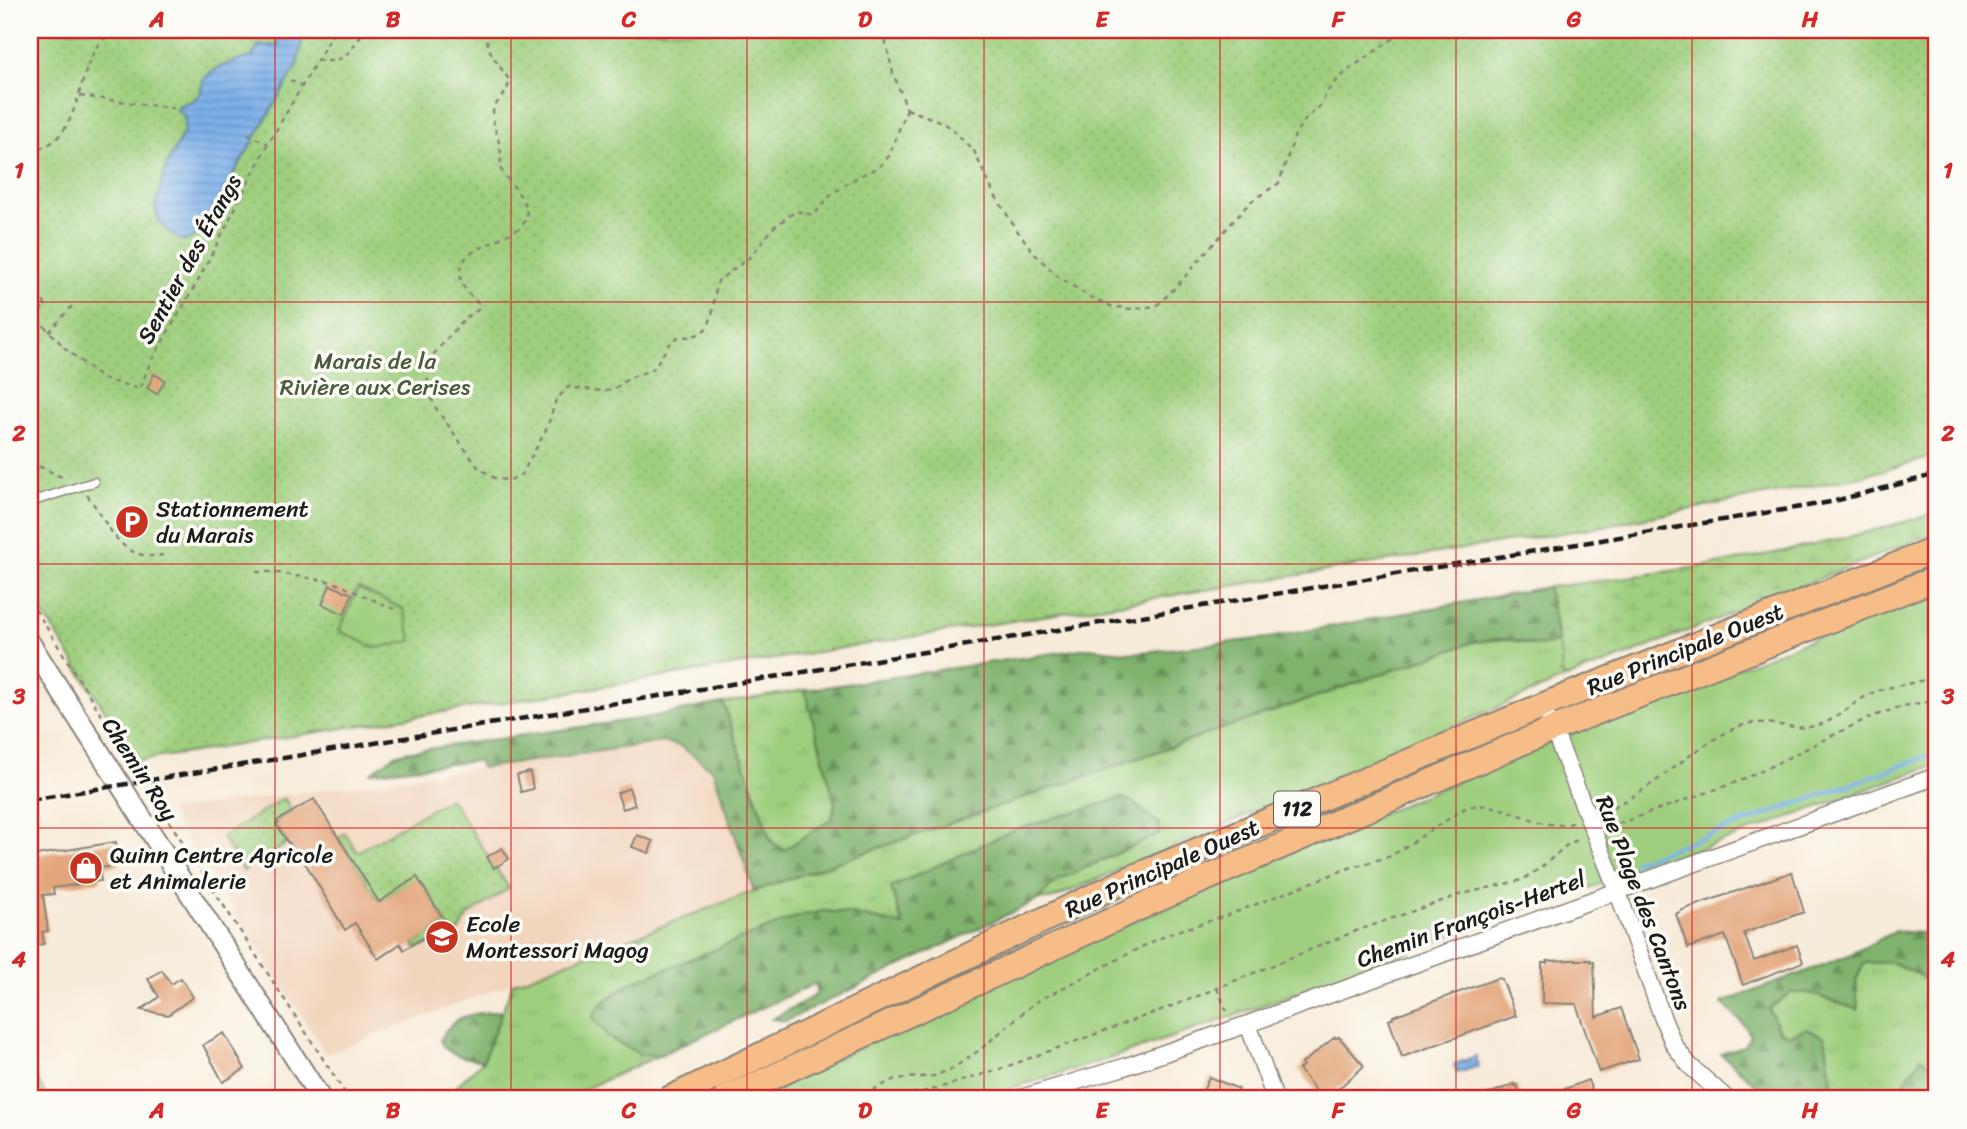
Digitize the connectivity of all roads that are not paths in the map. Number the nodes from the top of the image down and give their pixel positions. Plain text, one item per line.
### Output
1 (94, 482) dead end
2 (30, 502) edge
3 (1937, 549) edge
4 (1937, 578) edge
5 (30, 643) edge
6 (1544, 705) junction
7 (1553, 729) junction
8 (1937, 776) edge
9 (1617, 890) junction
10 (1248, 1024) junction
11 (1730, 1093) edge
12 (673, 1098) edge
13 (321, 1099) edge
14 (725, 1099) edge
15 (1018, 1099) edge
16 (1275, 1099) edge

1 - 2 lane
3 - 6 main road, Rue Principale Ouest / 112
4 - 7 main road, Rue Principale Ouest / 112
5 - 13 street, Chemin Roy
6 - 7 street, Rue Plage des Cantons
6 - 12 main road, Rue Principale Ouest / 112
7 - 9 street, Rue Plage des Cantons
7 - 14 main road, Rue Principale Ouest / 112
8 - 9 street, Chemin François-Hertel
9 - 10 street, Chemin François-Hertel
9 - 11 street, Rue Plage des Cantons
10 - 15 street, Chemin François-Hertel
10 - 16 street

